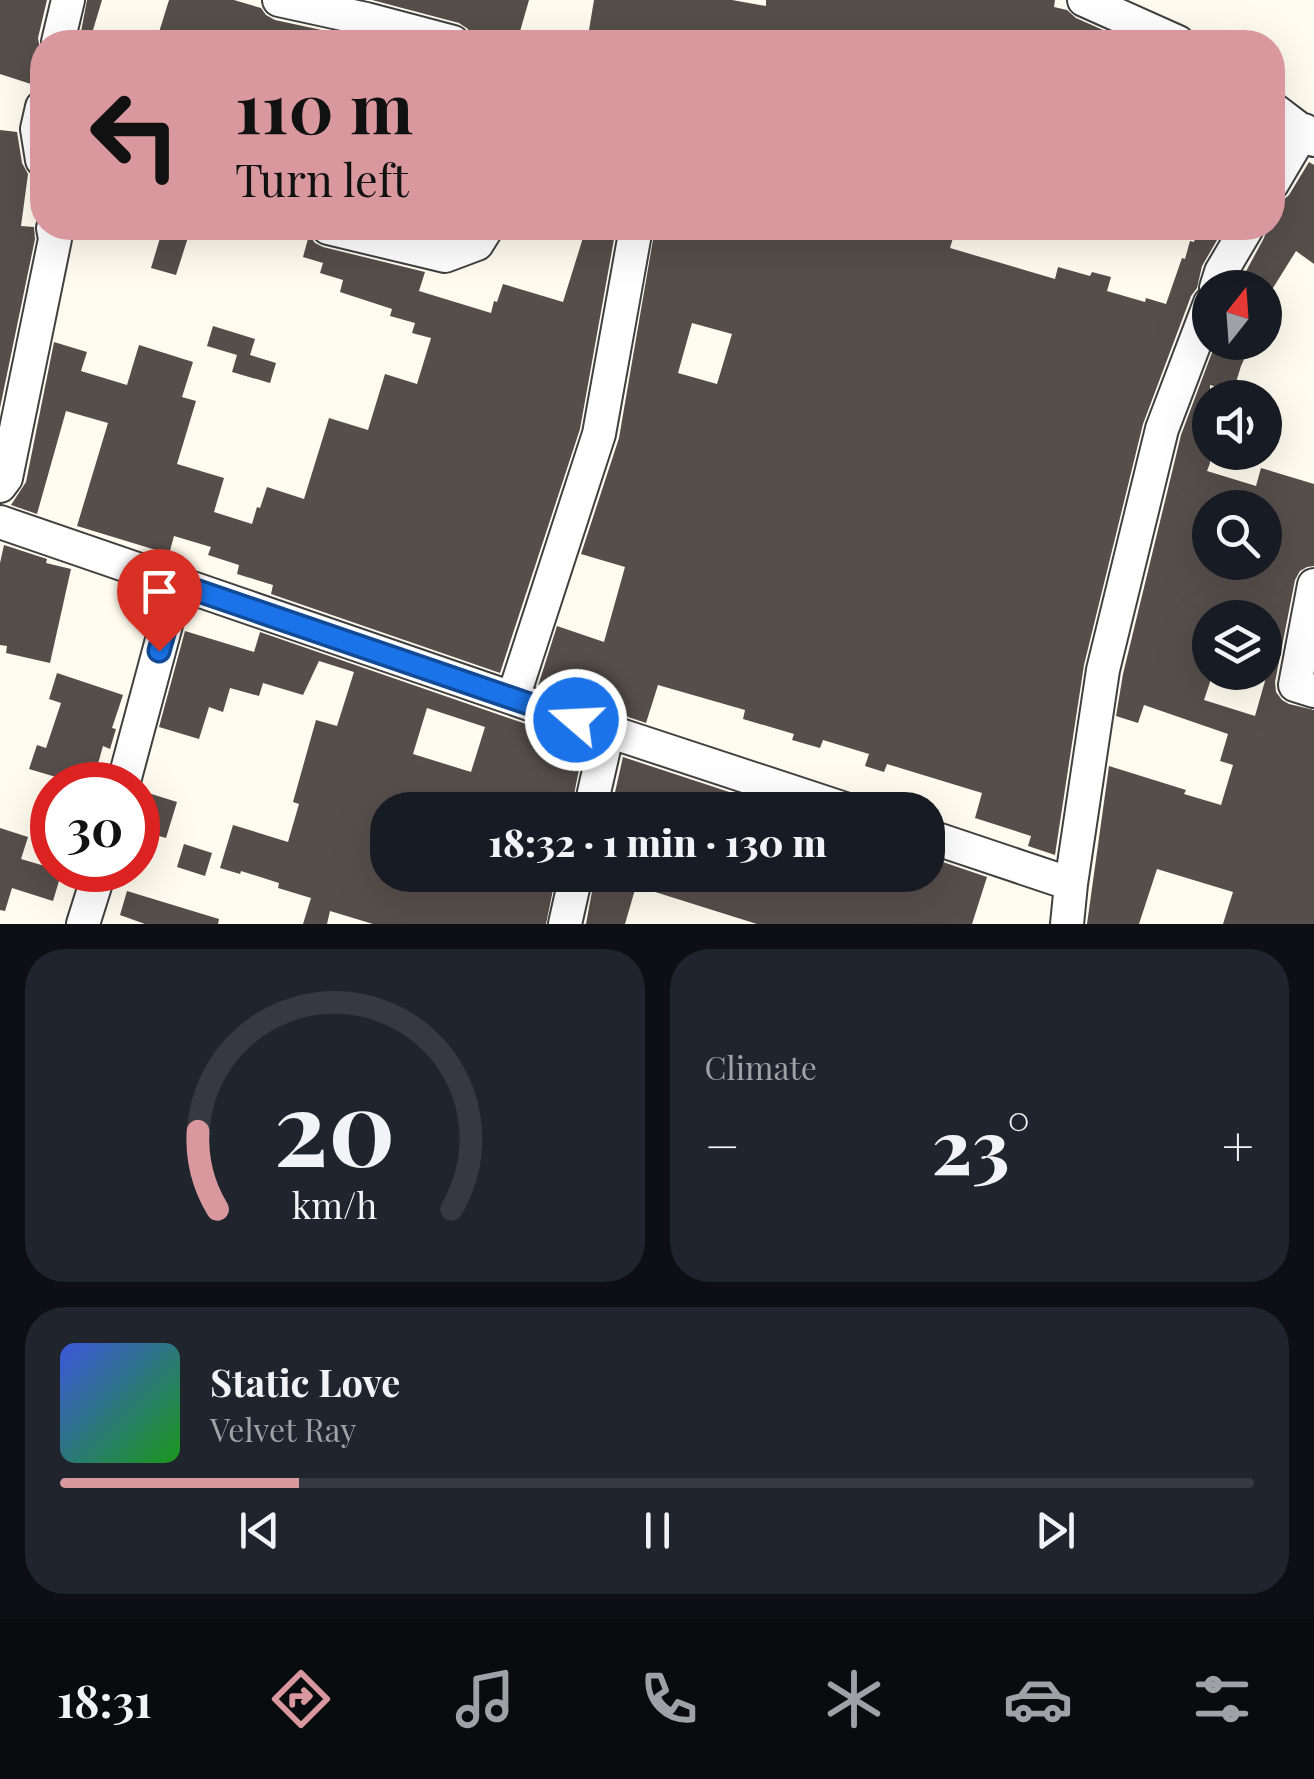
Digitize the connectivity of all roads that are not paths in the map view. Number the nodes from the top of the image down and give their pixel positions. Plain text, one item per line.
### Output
1 (68, 0) edge
2 (280, 0) edge
3 (1084, 0) edge
4 (1163, 25) edge
5 (61, 30) edge
6 (408, 30) edge
7 (1285, 117) edge
8 (1309, 135) edge
9 (1285, 167) edge
10 (56, 240) edge
11 (378, 240) edge
12 (480, 240) edge
13 (634, 240) edge
14 (1240, 240) edge
15 (1223, 270) edge
16 (1192, 350) edge
17 (0, 486) edge
18 (0, 522) edge
19 (178, 584) junction
20 (1314, 585) edge
21 (1314, 691) edge
22 (512, 698) junction
23 (608, 731) junction
24 (129, 762) edge
25 (594, 792) edge
26 (793, 792) edge
27 (945, 842) edge
28 (1071, 884) junction
29 (93, 892) edge
30 (572, 892) edge
31 (83, 924) edge
32 (564, 924) edge
33 (1067, 924) edge

1 - 5 street
2 - 6 street
3 - 4 street
7 - 8 street
8 - 9 street
10 - 17 street
11 - 12 street
13 - 22 street
14 - 15 street
16 - 28 street
18 - 19 street
19 - 22 street
19 - 24 street
20 - 21 street
22 - 23 street
23 - 25 street
23 - 26 street
27 - 28 street
28 - 33 street
29 - 31 street
30 - 32 street

